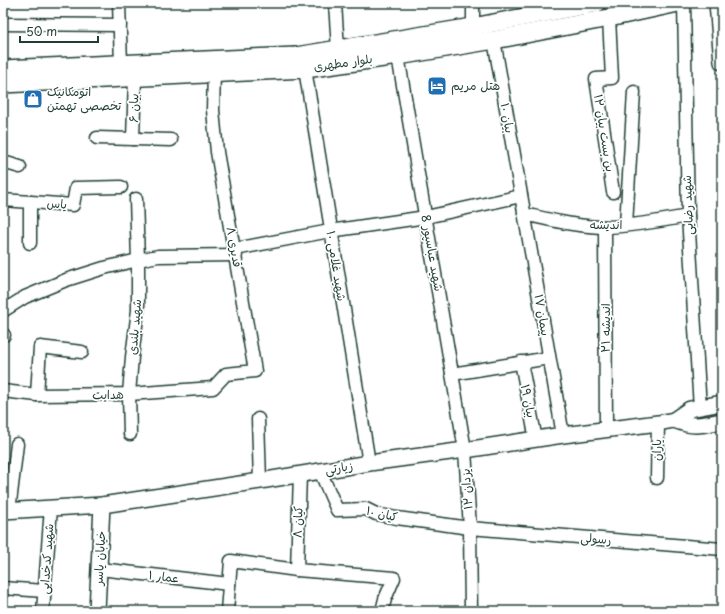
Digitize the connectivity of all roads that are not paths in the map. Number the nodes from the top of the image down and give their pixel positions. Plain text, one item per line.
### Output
1 (119, 3) edge
2 (335, 3) edge
3 (473, 3) edge
4 (597, 3) edge
5 (678, 3) edge
6 (684, 3) edge
7 (717, 3) edge
8 (562, 6) edge
9 (609, 18) junction
10 (3, 24) edge
11 (120, 24) junction
12 (474, 27) junction
13 (494, 40) junction
14 (338, 49) junction
15 (398, 56) junction
16 (722, 62) edge
17 (121, 64) junction
18 (3, 69) edge
19 (305, 69) junction
20 (214, 73) junction
21 (32, 75) junction
22 (134, 77) junction
23 (3, 84) edge
24 (634, 92) dead end
25 (97, 138) dead end
26 (133, 139) junction
27 (171, 140) dead end
28 (3, 162) edge
29 (20, 167) dead end
30 (121, 187) dead end
31 (613, 192) dead end
32 (521, 196) junction
33 (136, 199) dead end
34 (3, 200) edge
35 (30, 202) junction
36 (524, 214) junction
37 (688, 216) junction
38 (426, 217) junction
39 (626, 225) junction
40 (605, 227) junction
41 (330, 231) junction
42 (30, 243) dead end
43 (235, 252) junction
44 (138, 260) junction
45 (3, 311) edge
46 (82, 352) dead end
47 (549, 358) junction
48 (520, 362) junction
49 (452, 374) junction
50 (212, 388) joint
51 (3, 391) edge
52 (129, 394) junction
53 (37, 395) junction
54 (722, 403) edge
55 (700, 408) junction
56 (258, 419) dead end
57 (674, 420) junction
58 (722, 421) edge
59 (658, 423) junction
60 (606, 430) junction
61 (130, 434) dead end
62 (563, 435) junction
63 (536, 440) junction
64 (17, 444) dead end
65 (465, 450) junction
66 (369, 463) junction
67 (320, 471) junction
68 (300, 474) junction
69 (657, 478) dead end
70 (260, 481) junction
71 (102, 505) junction
72 (50, 508) junction
73 (6, 511) edge
74 (470, 528) junction
75 (722, 549) edge
76 (100, 569) junction
77 (297, 570) junction
78 (229, 584) junction
79 (3, 588) edge
80 (44, 591) junction
81 (43, 611) edge
82 (97, 611) edge
83 (227, 611) edge
84 (382, 611) edge
85 (471, 611) edge

1 - 11 street
2 - 14 street
3 - 12 street
4 - 8 main road, بلوار مطهری
5 - 9 main road, بلوار مطهری
6 - 37 street, شهید رضایی
7 - 16 street
8 - 12 main road, بلوار مطهری
9 - 13 main road, بلوار مطهری
9 - 31 street, بن بست بیان ۱۲
10 - 11 street
11 - 17 street
12 - 14 main road, بلوار مطهری
13 - 15 main road, بلوار مطهری
13 - 32 street, بیان ۱۰
14 - 17 main road, بلوار مطهری
15 - 19 main road, بلوار مطهری
15 - 38 street, شهید عباسپور 8
17 - 21 main road, بلوار مطهری
18 - 21 main road, بلوار مطهری
19 - 20 main road, بلوار مطهری
19 - 41 street, شهید غلامی ۱۰
20 - 22 main road, بلوار مطهری
20 - 43 street, قدیری ۸
21 - 22 main road, بلوار مطهری
21 - 23 main road, بلوار مطهری
22 - 26 street, بیان ۶
24 - 39 street
25 - 26 street
26 - 27 street
28 - 29 street
30 - 35 street, یاس
32 - 36 street, پیمان ۱۷
32 - 38 street
33 - 44 street, شهید بلندی
34 - 35 street, یاس
35 - 42 street
36 - 40 street, اندیشه
36 - 47 street, پیمان ۱۷
37 - 39 street, اندیشه
37 - 55 street, شهید رضایی
38 - 41 street
38 - 49 street, شهید عباسپور 8
39 - 40 street, اندیشه
40 - 60 street, اندیشه ۲۱
41 - 43 street
41 - 66 street, شهید غلامی ۱۰
43 - 44 street
43 - 50 street, قدیری ۸
44 - 45 street
44 - 52 street, شهید بلندی
46 - 53 street
47 - 48 street
47 - 62 street, پیمان ۱۷
48 - 49 street
48 - 63 street, بیان ۱۹
49 - 65 street, شهید عباسپور 8
50 - 52 street, هدایت
51 - 53 street, هدایت
52 - 53 street, هدایت
52 - 61 street, شهید بلندی
54 - 55 street, زیارتی
55 - 57 street, زیارتی
56 - 70 street
57 - 58 street, زیارتی
57 - 59 street, زیارتی
59 - 60 street, زیارتی
59 - 69 street, یاران
60 - 62 street, زیارتی
62 - 63 street, زیارتی
63 - 65 street, زیارتی
64 - 73 street
65 - 66 street, زیارتی
65 - 74 street, یزدان ۱۲
66 - 67 street, زیارتی
67 - 68 street, زیارتی
67 - 74 street, کیان ۱۰
68 - 70 street, زیارتی
68 - 77 street, کیان ۸
70 - 71 street, زیارتی
71 - 72 street, زیارتی
71 - 76 street, خیابان یاسر
72 - 73 street, زیارتی
72 - 80 street, شهید کدخدایی
74 - 75 street, رسولی
74 - 85 street, یزدان ۱۲
76 - 78 street, عمار ۱
76 - 82 street, خیابان یاسر
77 - 78 street
77 - 84 street
78 - 83 street
79 - 80 street
80 - 81 street, شهید کدخدایی

